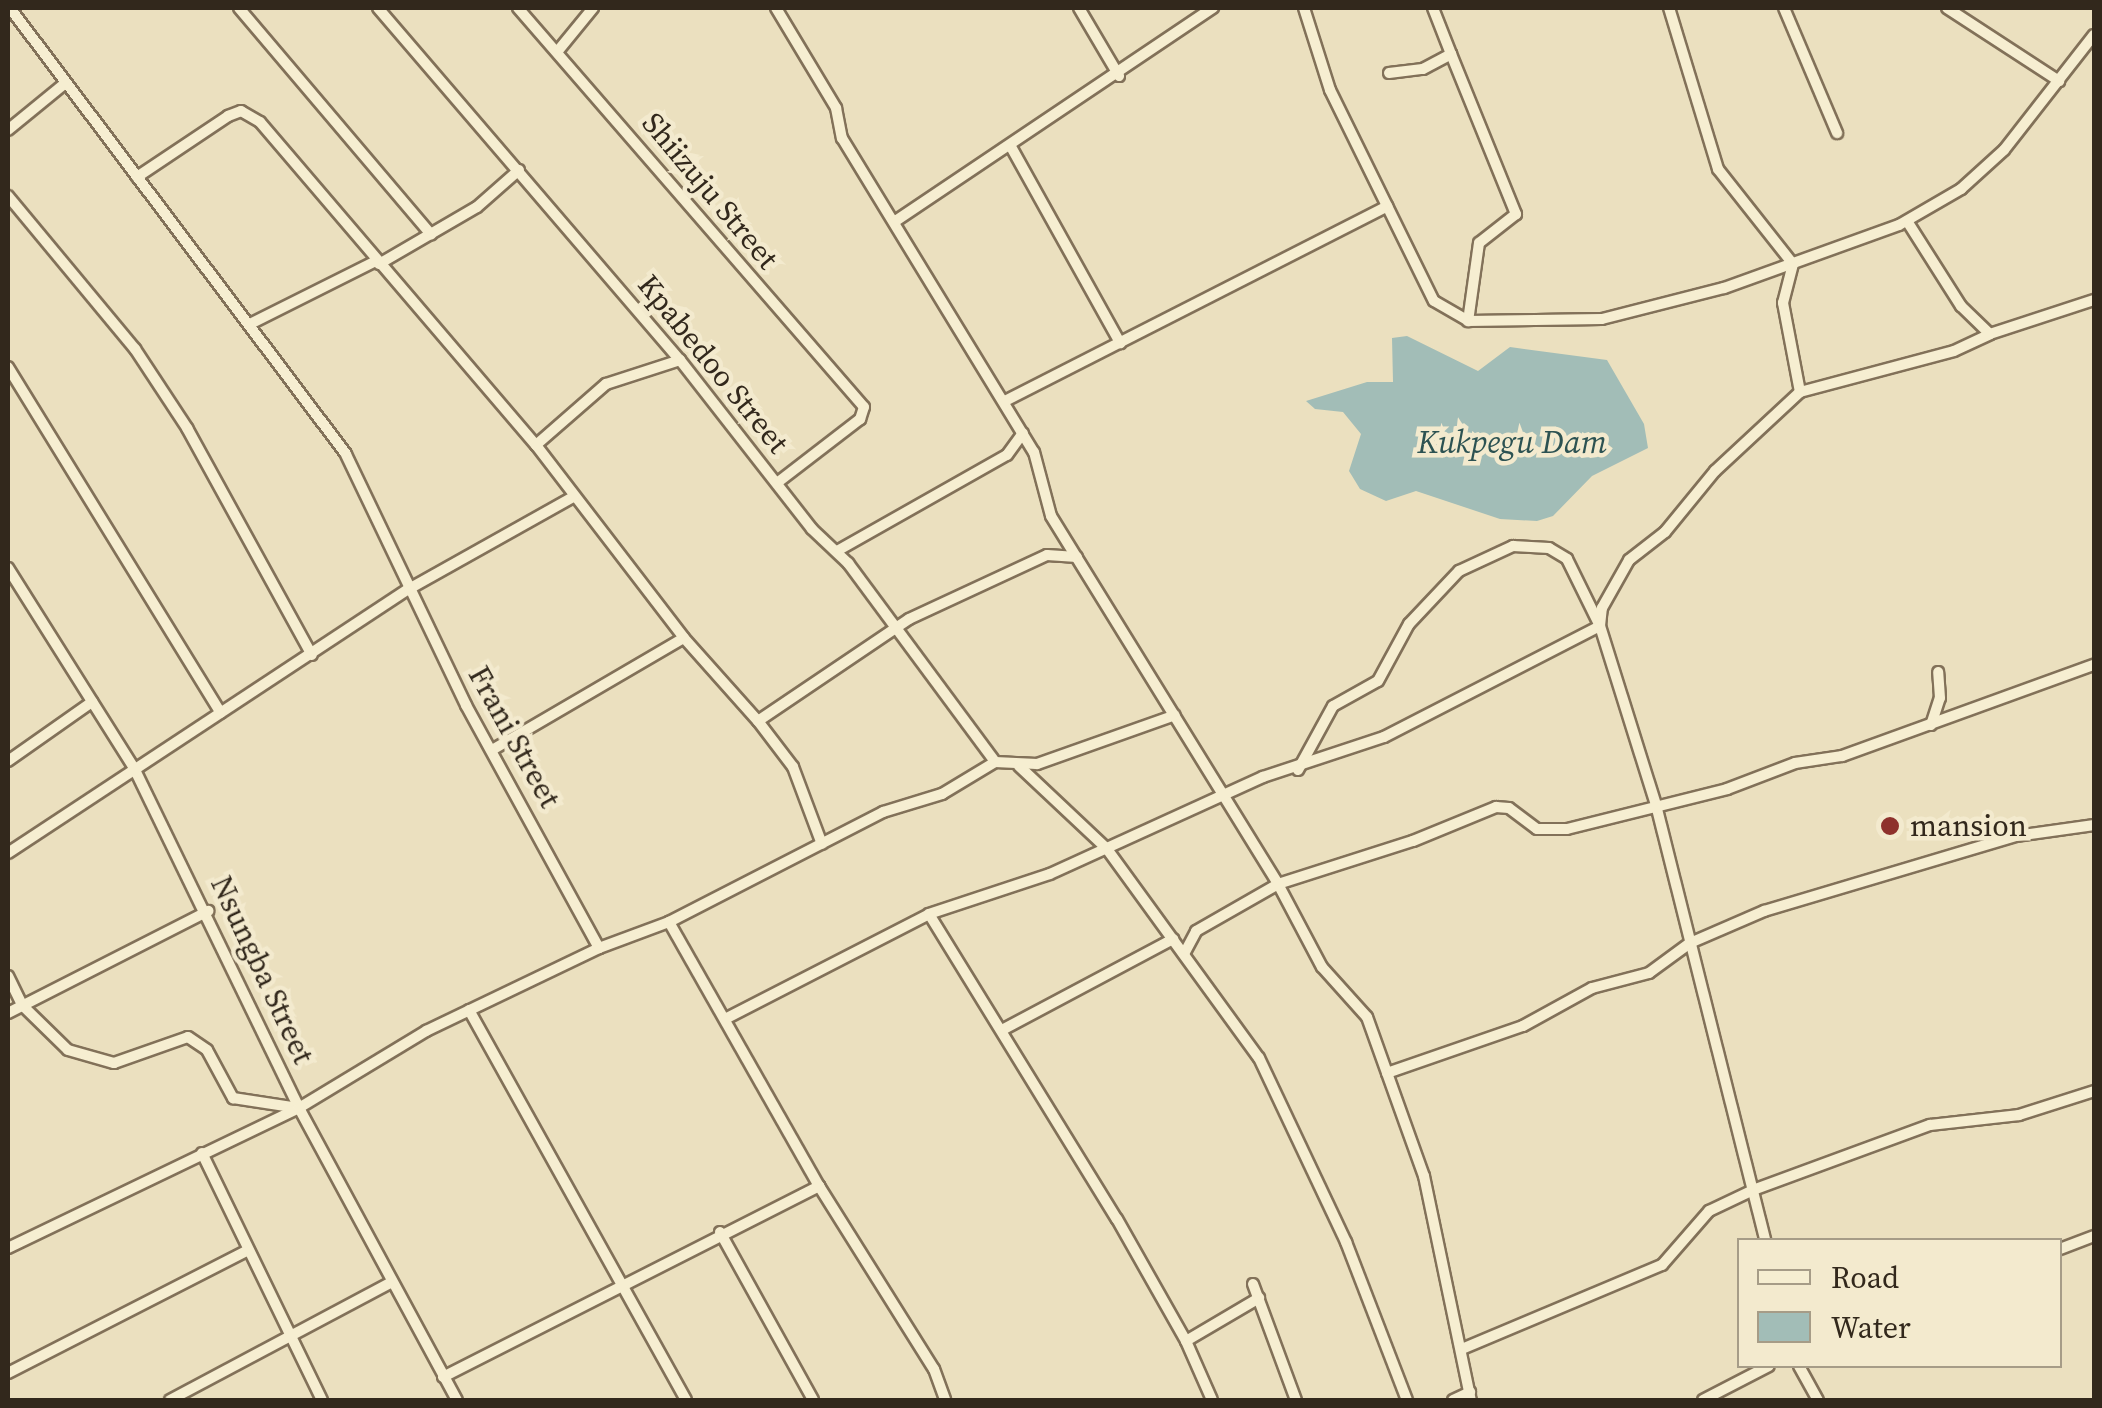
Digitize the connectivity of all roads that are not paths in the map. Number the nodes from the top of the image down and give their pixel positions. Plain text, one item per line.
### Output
1 (10, 8) edge
2 (239, 8) edge
3 (378, 8) edge
4 (518, 8) edge
5 (593, 8) edge
6 (776, 8) edge
7 (1079, 8) edge
8 (1213, 8) edge
9 (1304, 8) edge
10 (1432, 8) edge
11 (1669, 8) edge
12 (1784, 8) edge
13 (1946, 8) edge
14 (2094, 35) edge
15 (557, 52) junction
16 (1452, 54) junction
17 (1389, 73) dead end
18 (1119, 76) junction
19 (2059, 81) junction
20 (63, 85) junction
21 (8, 130) edge
22 (1837, 133) dead end
23 (1010, 145) junction
24 (519, 170) junction
25 (137, 177) junction
26 (8, 196) edge
27 (1387, 206) junction
28 (897, 220) junction
29 (1907, 221) junction
30 (431, 234) junction
31 (377, 262) junction
32 (1794, 264) junction
33 (2094, 300) edge
34 (1468, 322) junction
35 (250, 324) junction
36 (1990, 334) junction
37 (1120, 343) junction
38 (680, 360) junction
39 (8, 367) edge
40 (1800, 392) junction
41 (1005, 401) junction
42 (1023, 434) junction
43 (536, 445) junction
44 (777, 483) junction
45 (573, 497) junction
46 (837, 551) junction
47 (1077, 557) junction
48 (8, 568) edge
49 (410, 589) junction
50 (1600, 626) junction
51 (892, 628) junction
52 (684, 638) junction
53 (312, 655) junction
54 (2094, 665) edge
55 (1938, 672) dead end
56 (92, 702) junction
57 (221, 713) junction
58 (1175, 715) junction
59 (758, 721) junction
60 (1930, 726) junction
61 (492, 750) junction
62 (8, 761) edge
63 (995, 762) junction
64 (1019, 766) junction
65 (134, 768) junction
66 (1298, 770) junction
67 (1224, 798) junction
68 (1656, 806) junction
69 (2094, 825) edge
70 (822, 844) junction
71 (1107, 849) junction
72 (8, 853) edge
73 (1278, 884) junction
74 (208, 910) junction
75 (929, 914) junction
76 (670, 922) junction
77 (1196, 931) junction
78 (1171, 936) junction
79 (1690, 944) junction
80 (598, 948) junction
81 (1184, 954) junction
82 (8, 976) edge
83 (22, 1006) junction
84 (469, 1010) junction
85 (8, 1013) edge
86 (726, 1019) junction
87 (1002, 1030) junction
88 (1387, 1073) junction
89 (2094, 1091) edge
90 (299, 1108) junction
91 (202, 1153) junction
92 (820, 1186) junction
93 (1752, 1190) junction
94 (720, 1232) junction
95 (2094, 1236) edge
96 (1764, 1238) edge
97 (8, 1248) edge
98 (2062, 1248) edge
99 (248, 1250) junction
100 (390, 1283) junction
101 (1253, 1284) dead end
102 (619, 1288) junction
103 (1259, 1298) junction
104 (291, 1339) junction
105 (1186, 1341) junction
106 (1462, 1349) junction
107 (1765, 1368) edge
108 (1800, 1368) edge
109 (8, 1374) edge
110 (443, 1378) junction
111 (1470, 1396) edge
112 (170, 1400) edge
113 (322, 1400) edge
114 (457, 1400) edge
115 (686, 1400) edge
116 (813, 1400) edge
117 (945, 1400) edge
118 (1212, 1400) edge
119 (1296, 1400) edge
120 (1407, 1400) edge
121 (1453, 1400) edge
122 (1703, 1400) edge
123 (1818, 1400) edge

1 - 20 street, Frani Street
2 - 30 street
3 - 24 street, Kpabedoo Street
4 - 15 street, Shiizuju Street
5 - 15 street
6 - 28 street
7 - 18 street
8 - 18 street
9 - 27 street
10 - 16 street
11 - 32 street
12 - 22 street
13 - 19 street
14 - 19 street
15 - 44 street, Shiizuju Street
16 - 17 street
16 - 34 street
18 - 23 street
19 - 29 street
20 - 21 street
20 - 25 street, Frani Street
23 - 28 street
23 - 37 street
24 - 30 street
24 - 38 street, Kpabedoo Street
25 - 31 street
25 - 35 street, Frani Street
26 - 53 street
27 - 34 street
27 - 37 street
28 - 41 street
29 - 32 street
29 - 36 street
30 - 31 street
31 - 35 street
31 - 43 street
32 - 34 street
32 - 40 street
33 - 36 street
35 - 49 street, Frani Street
36 - 40 street
37 - 41 street
38 - 43 street
38 - 44 street, Kpabedoo Street
39 - 57 street
40 - 50 street
41 - 42 street
42 - 46 street
42 - 47 street
43 - 45 street
44 - 46 street, Kpabedoo Street
45 - 49 street
45 - 52 street
46 - 51 street, Kpabedoo Street
47 - 51 street
47 - 58 street
48 - 56 street, Nsungba Street
49 - 53 street
49 - 61 street, Frani Street
50 - 66 street
50 - 66 street
50 - 68 street
51 - 59 street
51 - 63 street, Kpabedoo Street
52 - 59 street
52 - 61 street
53 - 57 street
54 - 60 street
55 - 60 street
56 - 62 street
56 - 65 street, Nsungba Street
57 - 65 street
58 - 64 street
58 - 67 street
59 - 70 street
60 - 68 street
61 - 80 street, Frani Street
63 - 64 street
63 - 70 street
64 - 71 street
65 - 72 street
65 - 74 street, Nsungba Street
66 - 67 street
67 - 71 street
67 - 73 street
68 - 73 street
68 - 79 street
69 - 79 street
70 - 76 street
71 - 75 street
71 - 78 street
73 - 77 street
73 - 88 street
74 - 83 street
74 - 90 street, Nsungba Street
75 - 86 street
75 - 87 street
76 - 80 street
76 - 86 street
77 - 78 street
77 - 81 street
78 - 81 street
78 - 87 street
79 - 88 street
79 - 93 street
80 - 84 street
81 - 120 street
82 - 83 street
83 - 85 street
83 - 90 street
84 - 90 street
84 - 102 street
86 - 92 street
87 - 105 street
88 - 106 street
89 - 93 street
90 - 91 street
90 - 100 street, Nsungba Street
91 - 97 street
91 - 99 street
92 - 94 street
92 - 117 street
93 - 96 street
93 - 106 street
94 - 102 street
94 - 116 street
95 - 98 street
99 - 104 street
99 - 109 street
100 - 104 street
100 - 110 street, Nsungba Street
101 - 103 street
102 - 110 street
102 - 115 street
103 - 105 street
103 - 119 street
104 - 112 street
104 - 113 street
105 - 118 street
106 - 111 street
107 - 122 street
108 - 123 street
110 - 114 street, Nsungba Street
111 - 121 street

